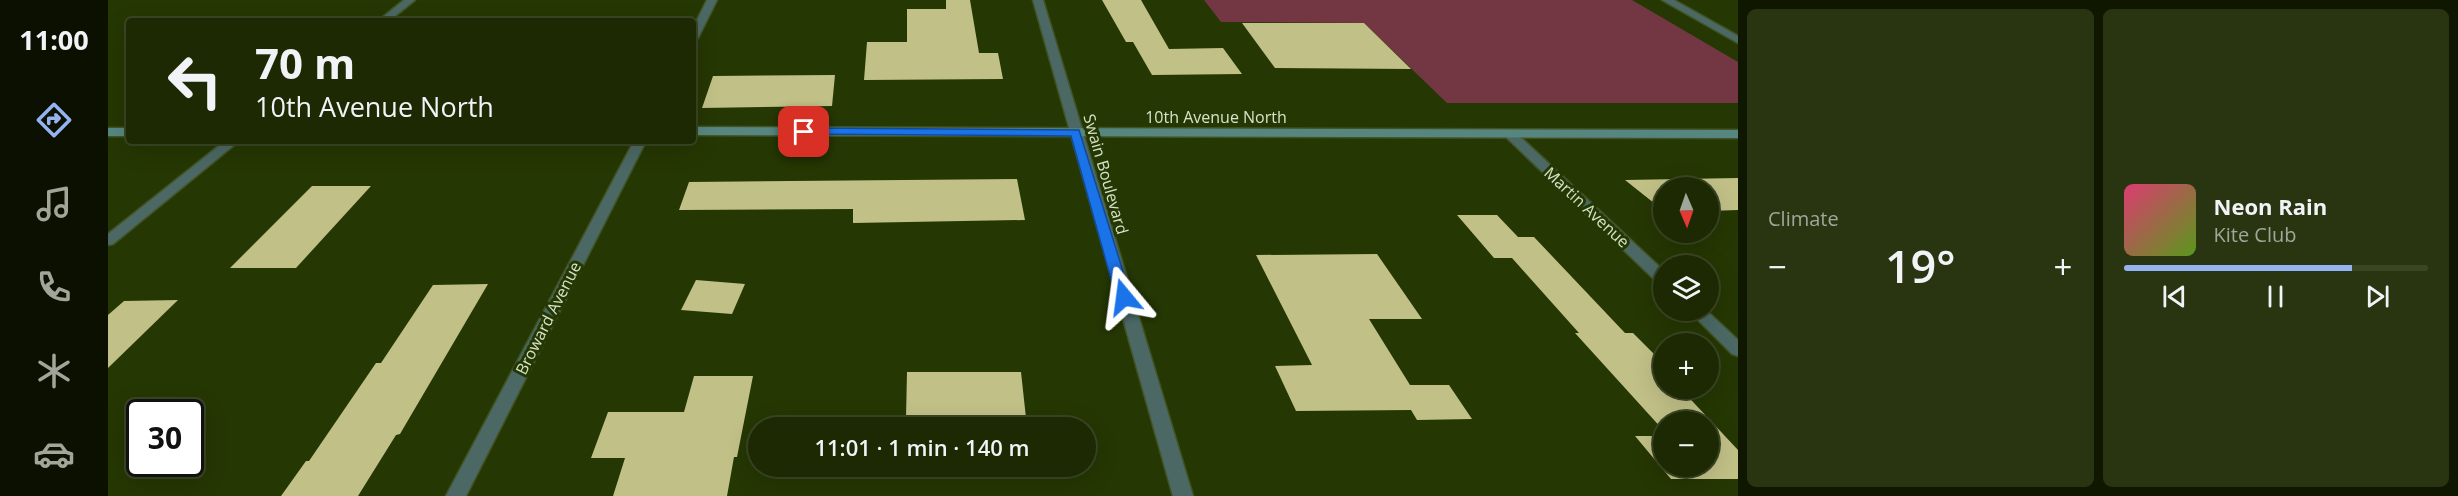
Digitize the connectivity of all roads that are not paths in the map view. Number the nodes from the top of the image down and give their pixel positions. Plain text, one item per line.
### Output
1 (410, 0) edge
2 (712, 0) edge
3 (1038, 0) edge
4 (1667, 0) edge
5 (387, 18) edge
6 (696, 32) edge
7 (1738, 40) edge
8 (696, 131) edge
9 (108, 132) edge
10 (126, 132) edge
11 (1075, 133) junction
12 (1738, 134) edge
13 (1511, 135) junction
14 (229, 144) edge
15 (638, 144) edge
16 (108, 241) edge
17 (1653, 270) edge
18 (1708, 321) edge
19 (1738, 350) edge
20 (456, 496) edge
21 (1183, 496) edge

1 - 5 street
2 - 6 street
3 - 11 street, Swain Boulevard
4 - 7 street
8 - 11 street, 10th Avenue North
9 - 10 street
11 - 13 street, 10th Avenue North
11 - 21 street, Swain Boulevard
12 - 13 street, 10th Avenue North
13 - 17 street, Martin Avenue
14 - 16 street
15 - 20 street, Broward Avenue
18 - 19 street

